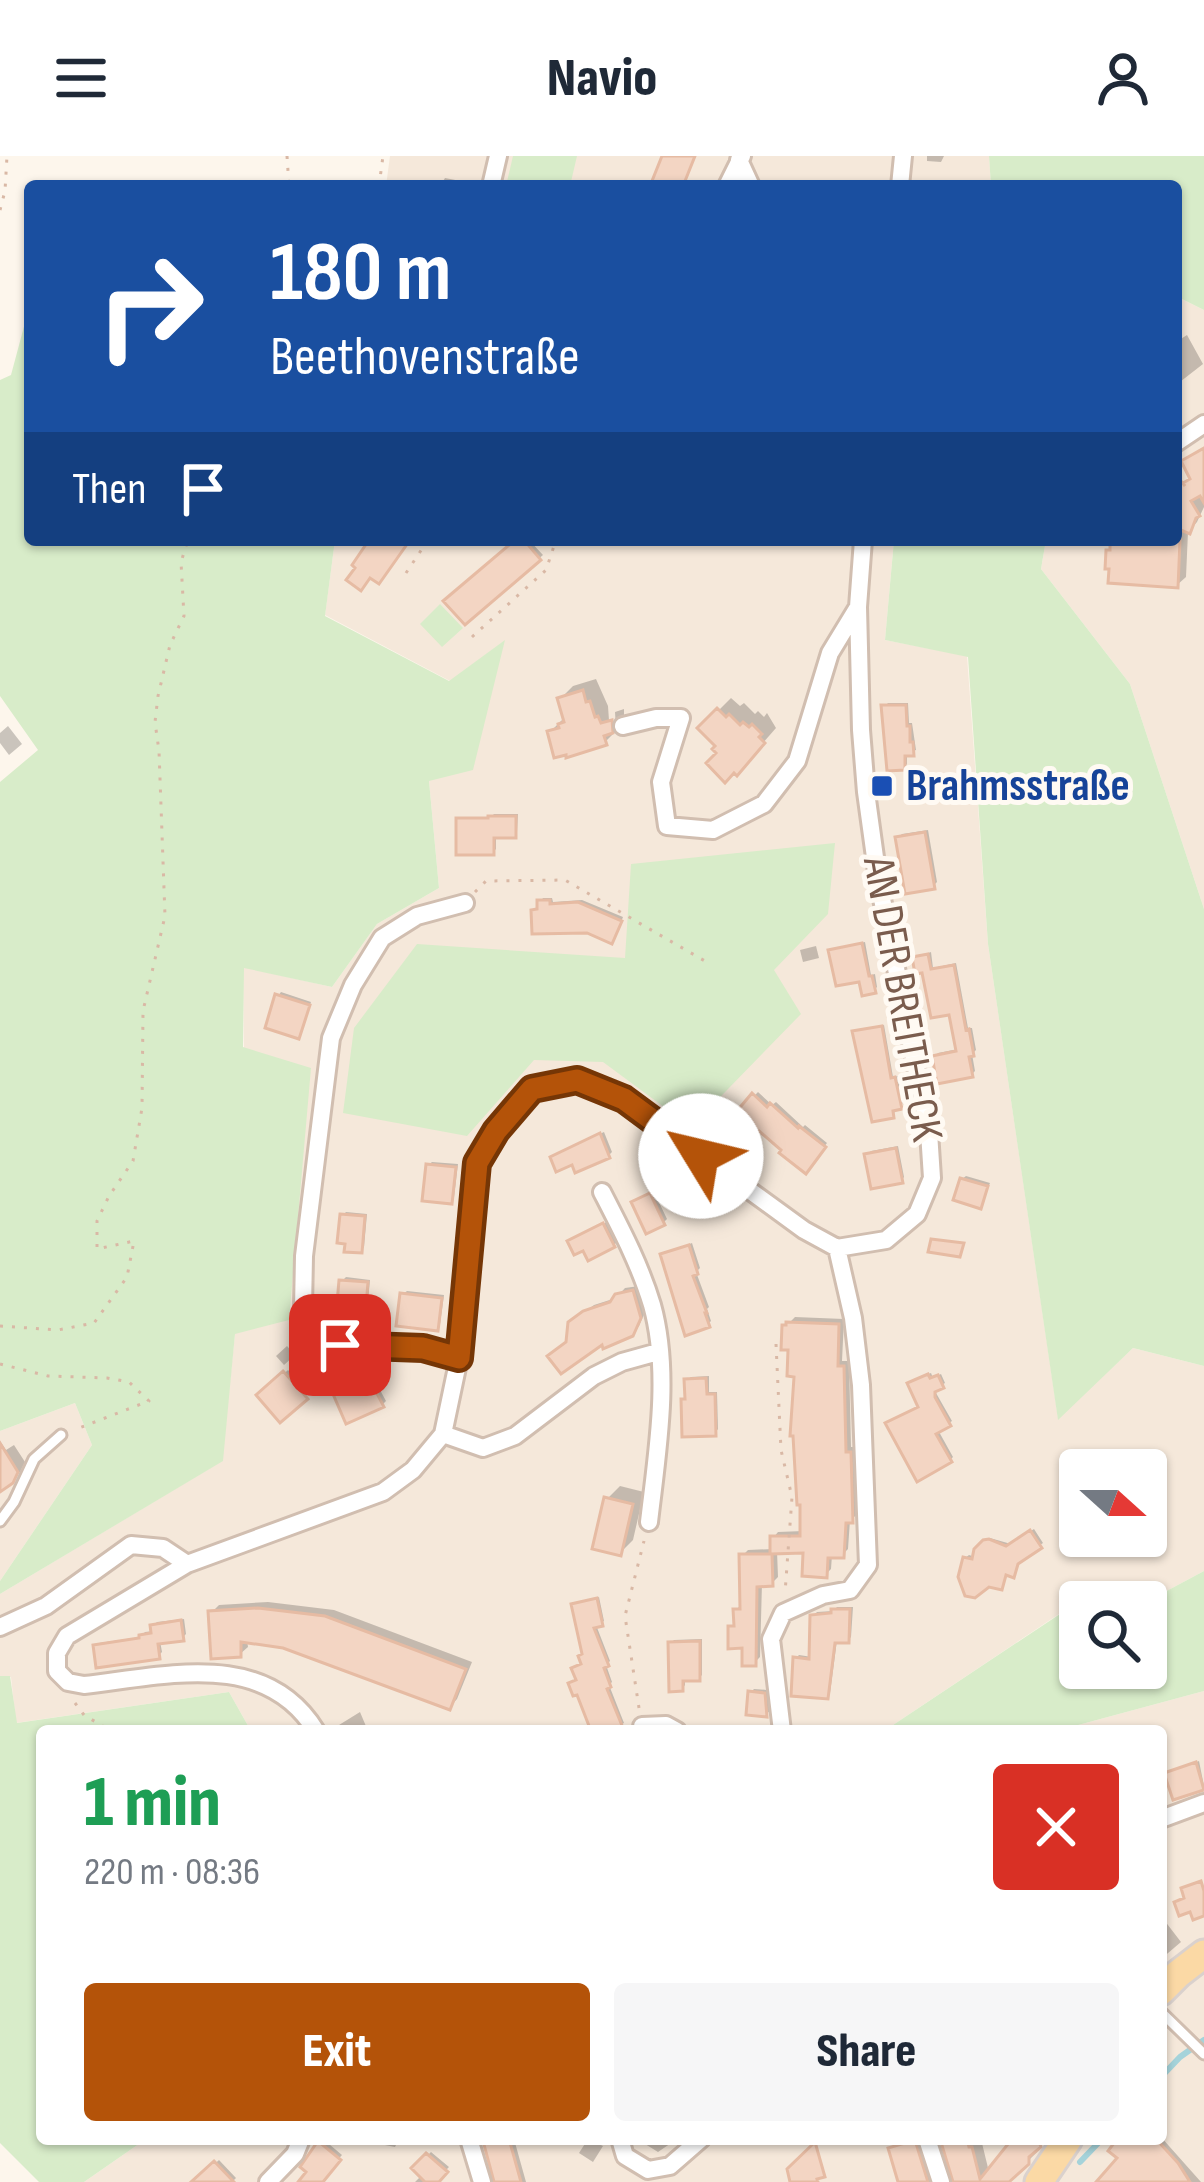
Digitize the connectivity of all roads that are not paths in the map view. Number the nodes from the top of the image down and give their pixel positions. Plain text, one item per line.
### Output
1 (863, 546) edge
2 (858, 607) junction
3 (623, 726) dead end
4 (465, 903) road end
5 (602, 1192) dead end
6 (837, 1248) junction
7 (658, 1352) junction
8 (459, 1358) junction
9 (443, 1434) junction
10 (61, 1436) road end
11 (0, 1521) edge
12 (650, 1522) road end
13 (187, 1564) junction
14 (0, 1627) edge
15 (312, 1725) edge
16 (781, 1725) edge
17 (1204, 1803) edge
18 (1167, 1817) edge
19 (1204, 1954) edge
20 (1167, 1985) edge
21 (1167, 2017) edge
22 (1204, 2054) edge
23 (299, 2145) edge
24 (472, 2145) edge
25 (622, 2145) edge
26 (694, 2145) edge
27 (929, 2145) edge
28 (1060, 2159) edge
29 (268, 2182) edge
30 (482, 2182) edge
31 (941, 2182) edge
32 (1039, 2182) edge

1 - 2 street, AN DER BREITHECK
2 - 3 street
2 - 6 street, AN DER BREITHECK
4 - 8 street
5 - 7 street
6 - 8 street
6 - 16 street
7 - 9 street
7 - 12 street
8 - 9 street
9 - 13 street
10 - 11 lane
13 - 14 street
13 - 15 street
17 - 18 street
19 - 20 main road
21 - 22 lane
23 - 29 street
24 - 30 street
25 - 26 street
27 - 31 street
28 - 32 main road

